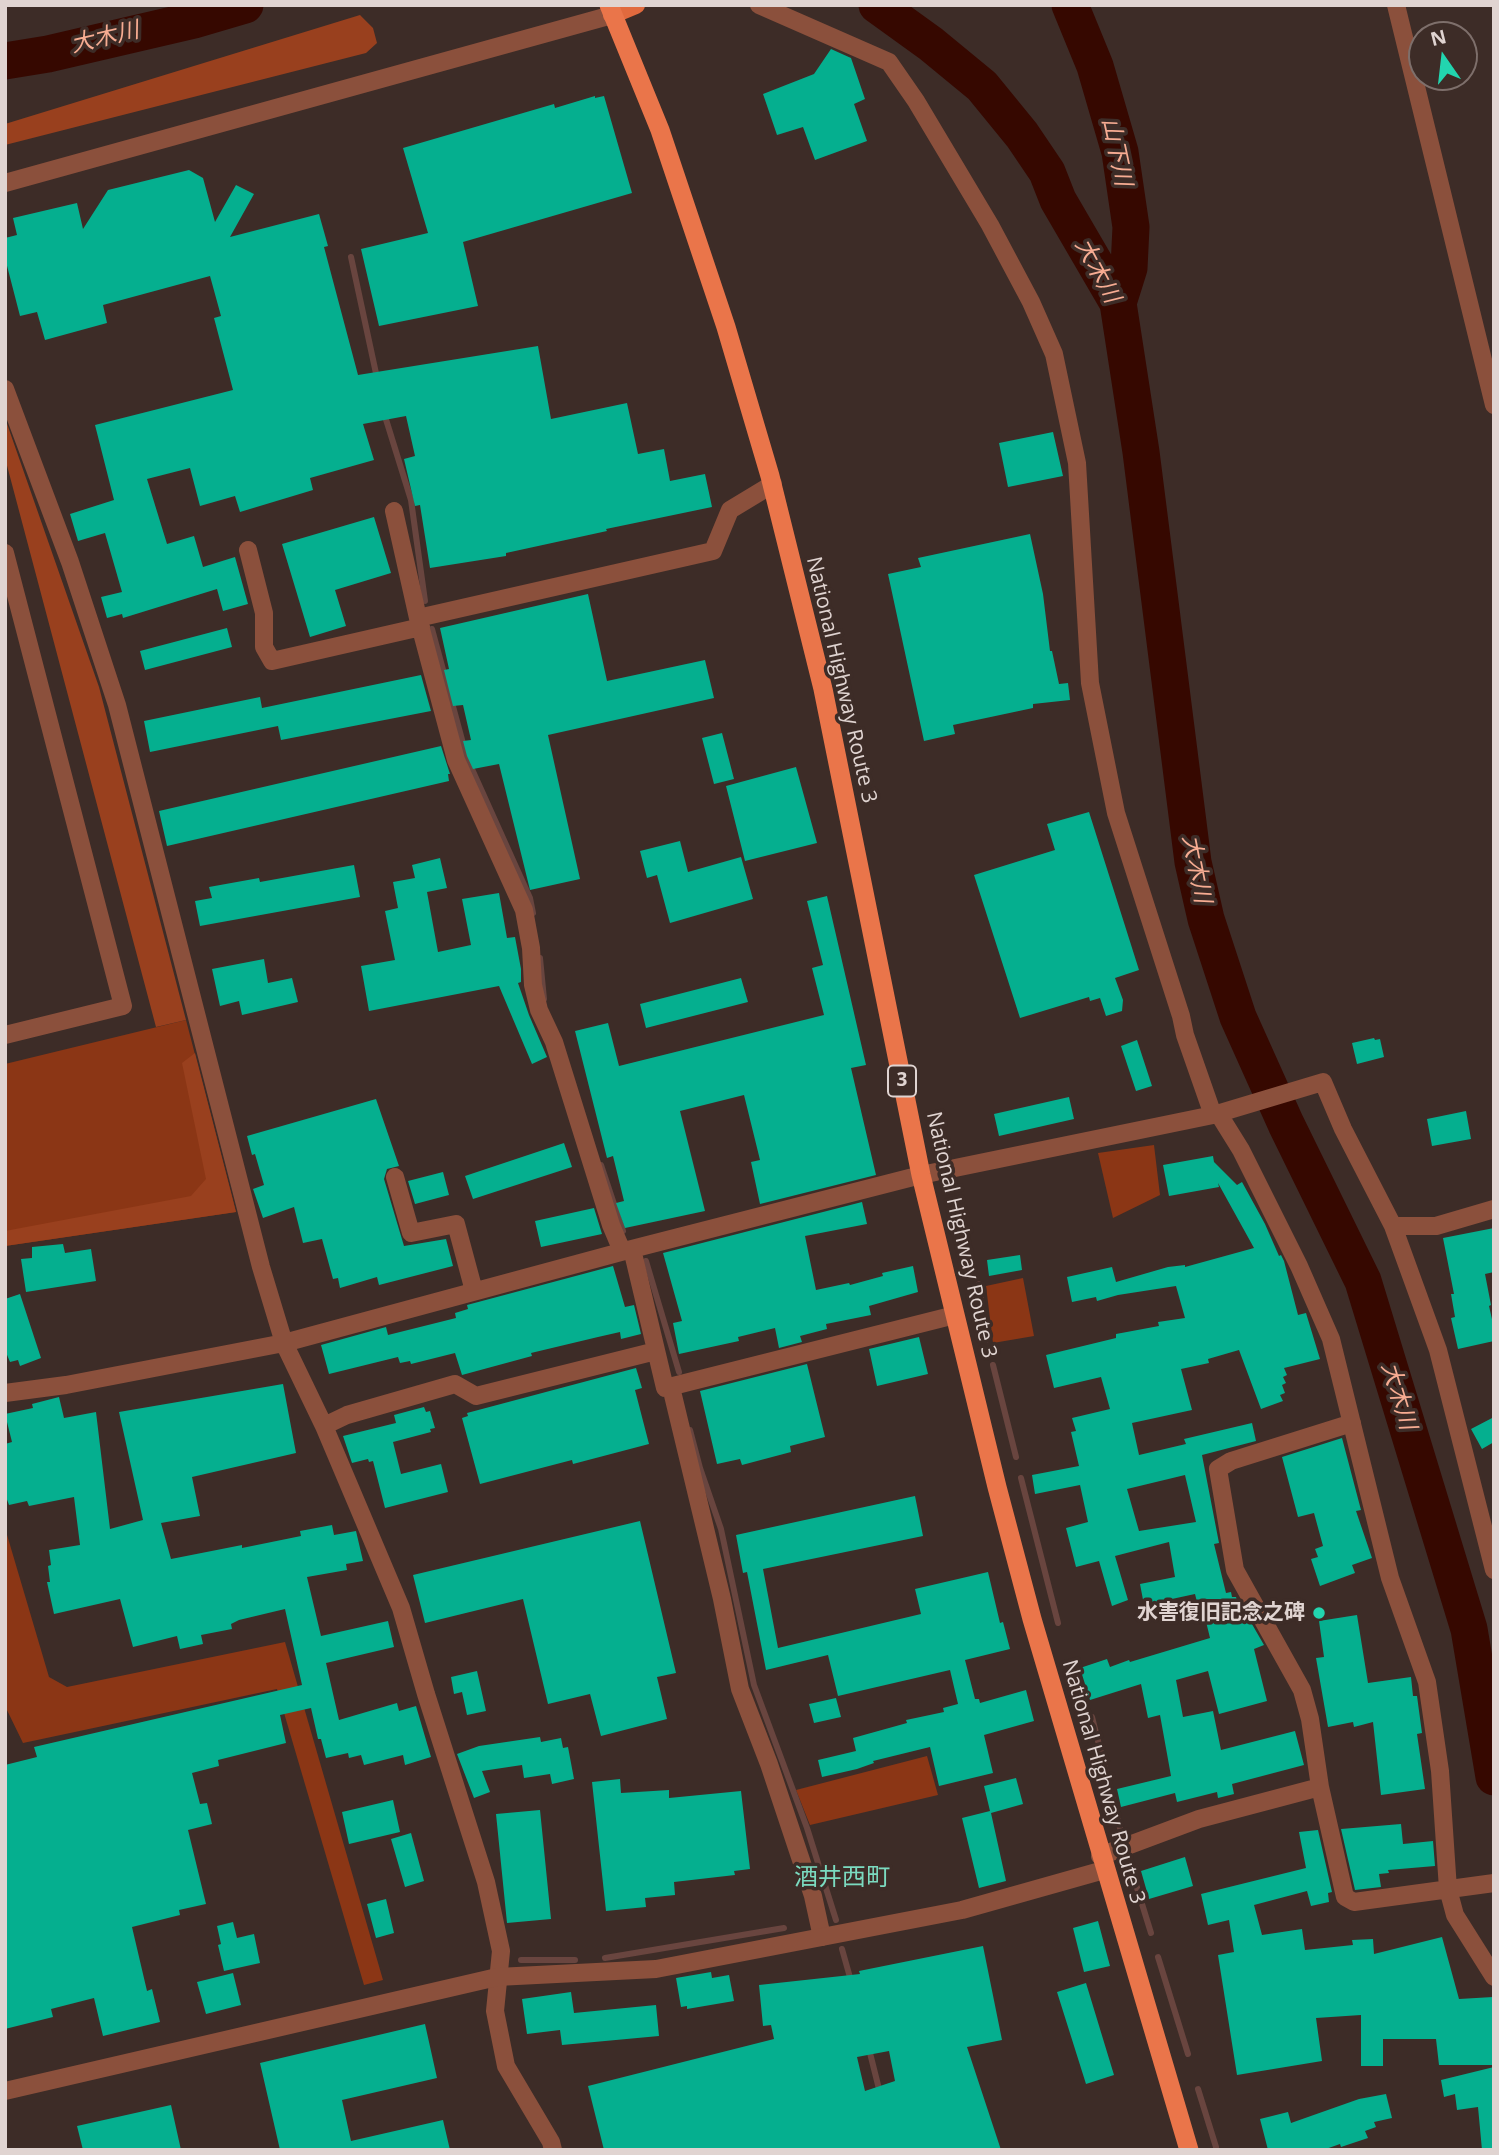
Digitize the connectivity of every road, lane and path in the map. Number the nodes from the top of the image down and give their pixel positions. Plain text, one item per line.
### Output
1 (636, 5) edge
2 (759, 5) edge
3 (1396, 5) edge
4 (610, 10) edge
5 (5, 183) edge
6 (5, 389) edge
7 (1494, 405) edge
8 (772, 484) junction
9 (394, 511) dead end
10 (248, 550) dead end
11 (5, 553) edge
12 (419, 622) junction
13 (5, 1035) edge
14 (1216, 1114) junction
15 (921, 1175) junction
16 (395, 1177) dead end
17 (1494, 1209) edge
18 (1393, 1226) junction
19 (627, 1250) junction
20 (474, 1291) junction
21 (955, 1315) junction
22 (284, 1343) junction
23 (656, 1351) junction
24 (671, 1387) junction
25 (5, 1393) edge
26 (1352, 1423) junction
27 (324, 1426) junction
28 (1494, 1570) edge
29 (1320, 1787) junction
30 (1102, 1863) junction
31 (1494, 1883) edge
32 (1448, 1889) junction
33 (822, 1937) junction
34 (497, 1977) junction
35 (1494, 1977) edge
36 (5, 2091) edge
37 (553, 2150) edge
38 (1189, 2150) edge

1 - 4 main road
2 - 14 street
3 - 7 street
4 - 5 street
4 - 8 highway, National Highway Route 3 / 3
6 - 22 street
8 - 12 street
8 - 15 highway, National Highway Route 3 / 3
9 - 12 street
10 - 12 street
11 - 13 street
12 - 19 street
14 - 15 street
14 - 18 street
14 - 26 street
15 - 19 street
15 - 21 highway, National Highway Route 3 / 3
16 - 20 street
17 - 18 street
18 - 28 street
19 - 20 street
19 - 23 street
20 - 22 street
21 - 24 street
21 - 30 highway, National Highway Route 3 / 3
22 - 25 street
22 - 27 street
23 - 24 street
23 - 27 street
24 - 33 street
26 - 29 street
26 - 32 street
27 - 34 street
29 - 30 street
29 - 32 street
30 - 33 street
30 - 38 highway, National Highway Route 3 / 3
31 - 32 street
32 - 35 street
33 - 34 street
34 - 36 street
34 - 37 street

